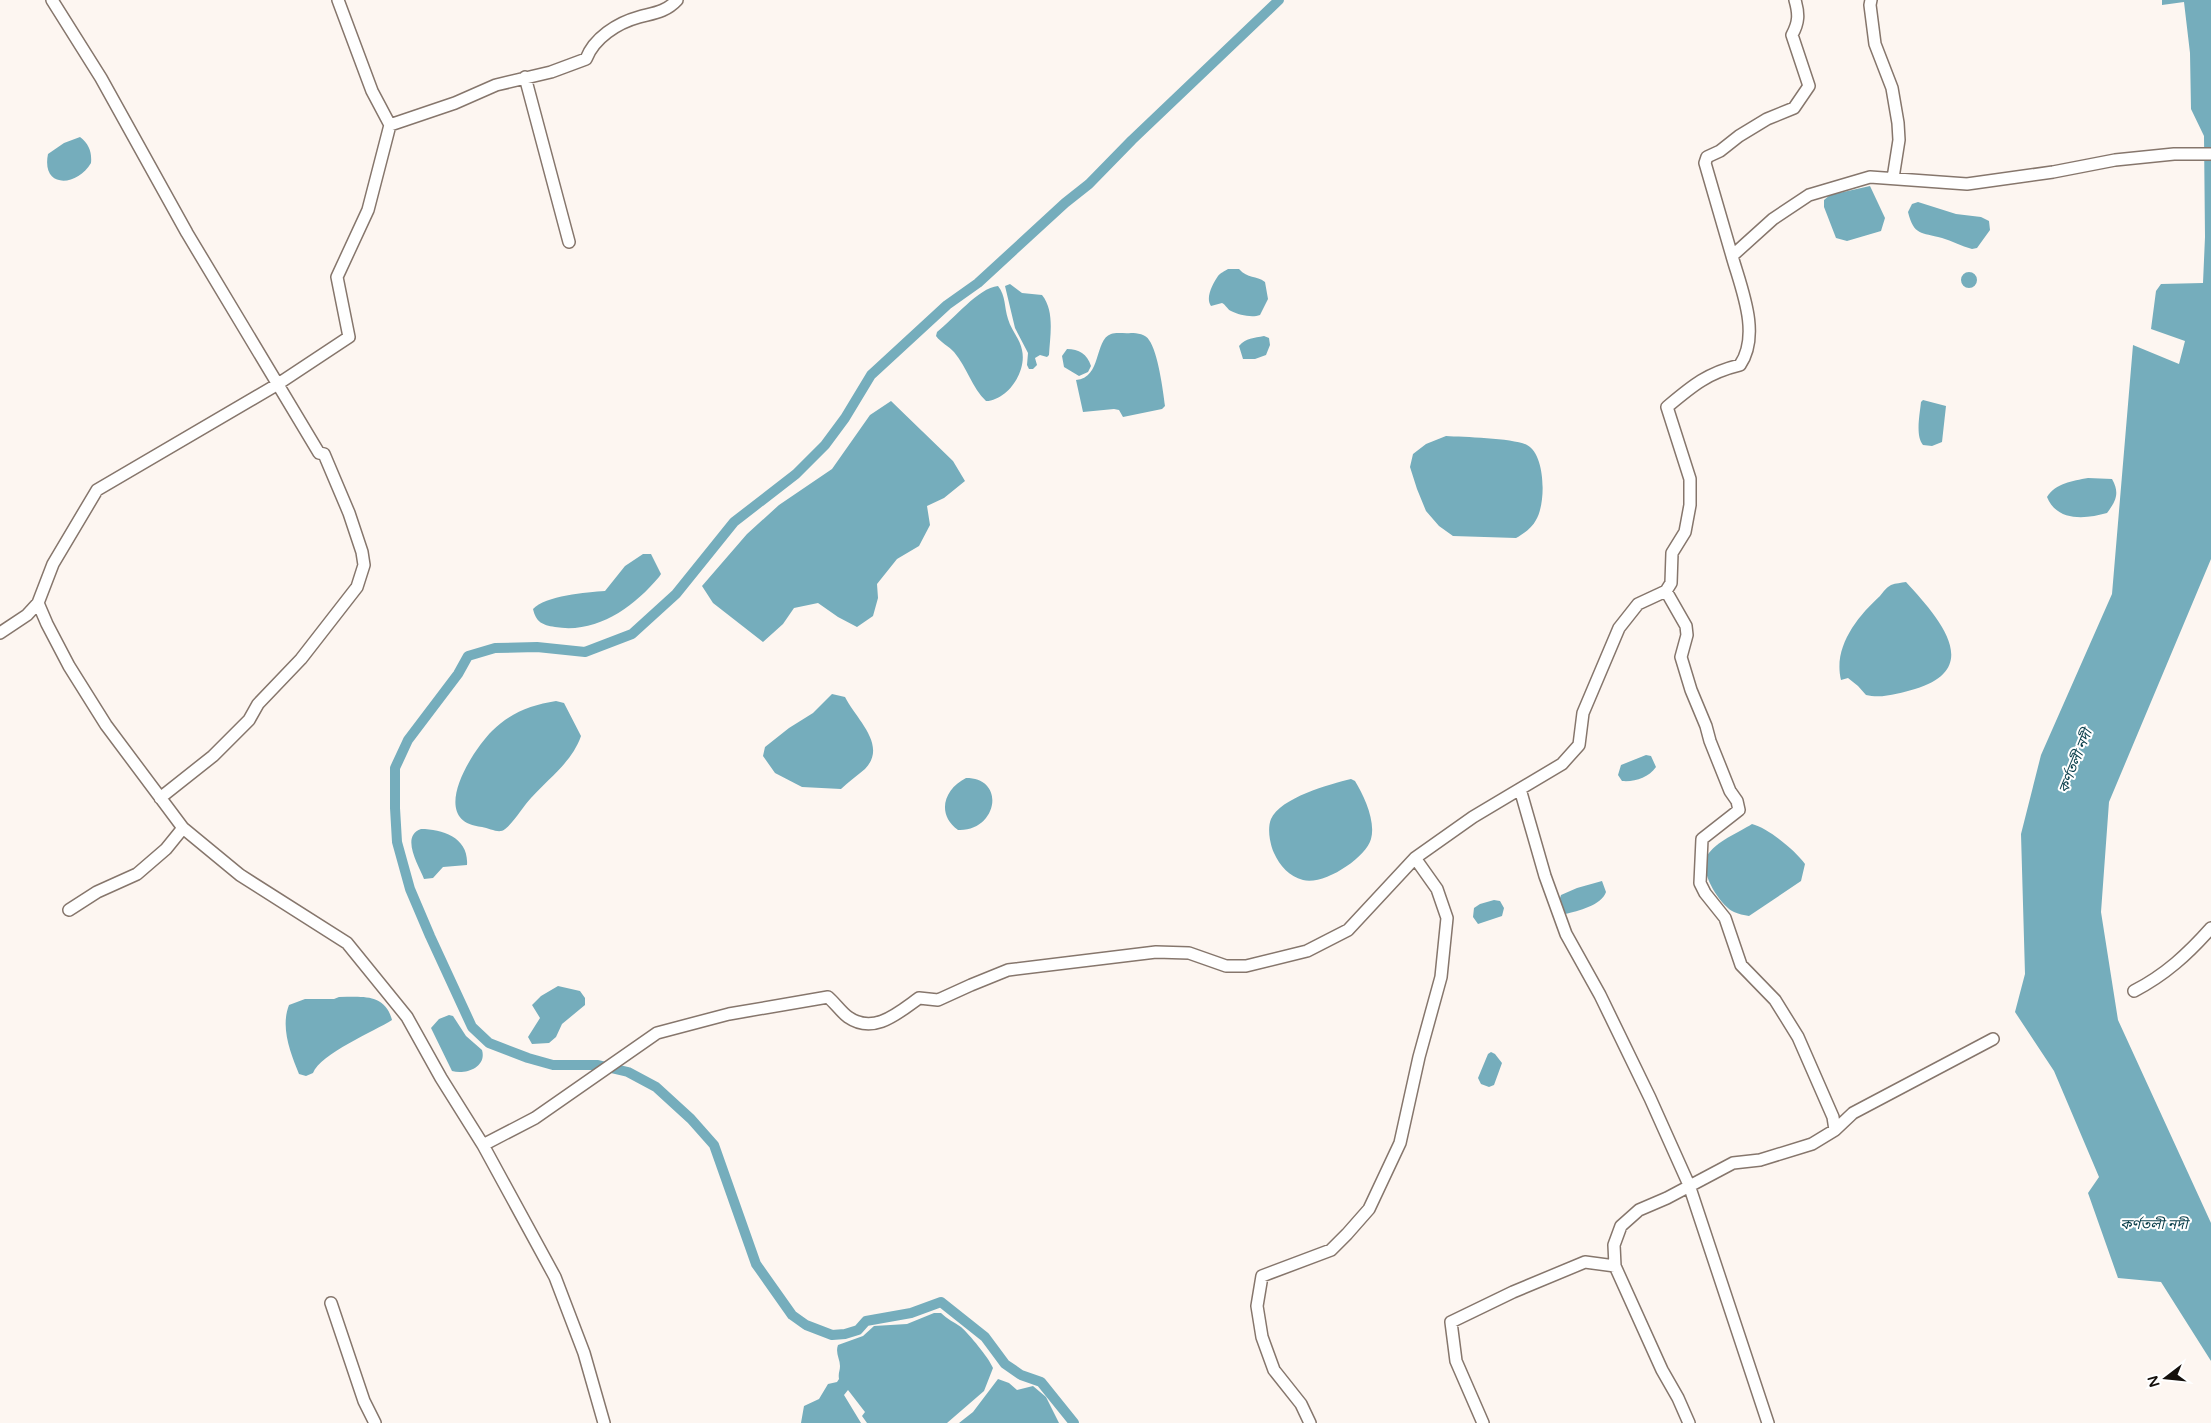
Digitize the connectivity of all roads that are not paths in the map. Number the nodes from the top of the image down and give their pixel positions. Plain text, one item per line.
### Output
1 (52, 0) edge
2 (338, 0) edge
3 (676, 0) edge
4 (1795, 0) edge
5 (1871, 0) edge
6 (525, 77) junction
7 (390, 125) junction
8 (2211, 154) edge
9 (1893, 178) junction
10 (569, 242) dead end
11 (1732, 256) junction
12 (278, 384) junction
13 (1666, 591) junction
14 (38, 603) junction
15 (0, 633) edge
16 (1520, 789) junction
17 (160, 798) junction
18 (183, 828) junction
19 (1415, 858) junction
20 (68, 910) dead end
21 (2211, 928) edge
22 (2134, 991) dead end
23 (1993, 1039) dead end
24 (1834, 1130) junction
25 (482, 1145) junction
26 (1689, 1184) junction
27 (1614, 1266) junction
28 (331, 1303) dead end
29 (375, 1423) edge
30 (604, 1423) edge
31 (1310, 1423) edge
32 (1483, 1423) edge
33 (1689, 1423) edge
34 (1768, 1423) edge

1 - 12 street
2 - 7 street
3 - 6 street
4 - 11 street
5 - 9 street
6 - 7 street
6 - 10 street
7 - 12 street
8 - 9 street
9 - 11 street
11 - 13 street
12 - 14 street
12 - 17 street
13 - 16 street
13 - 24 street
14 - 15 street
14 - 17 street
16 - 19 street
16 - 26 street
17 - 18 street
18 - 20 street
18 - 25 street
19 - 25 street
19 - 31 street
21 - 22 street
23 - 24 street
24 - 26 street
25 - 30 street
26 - 27 street
26 - 34 street
27 - 32 street
27 - 33 street
28 - 29 street

